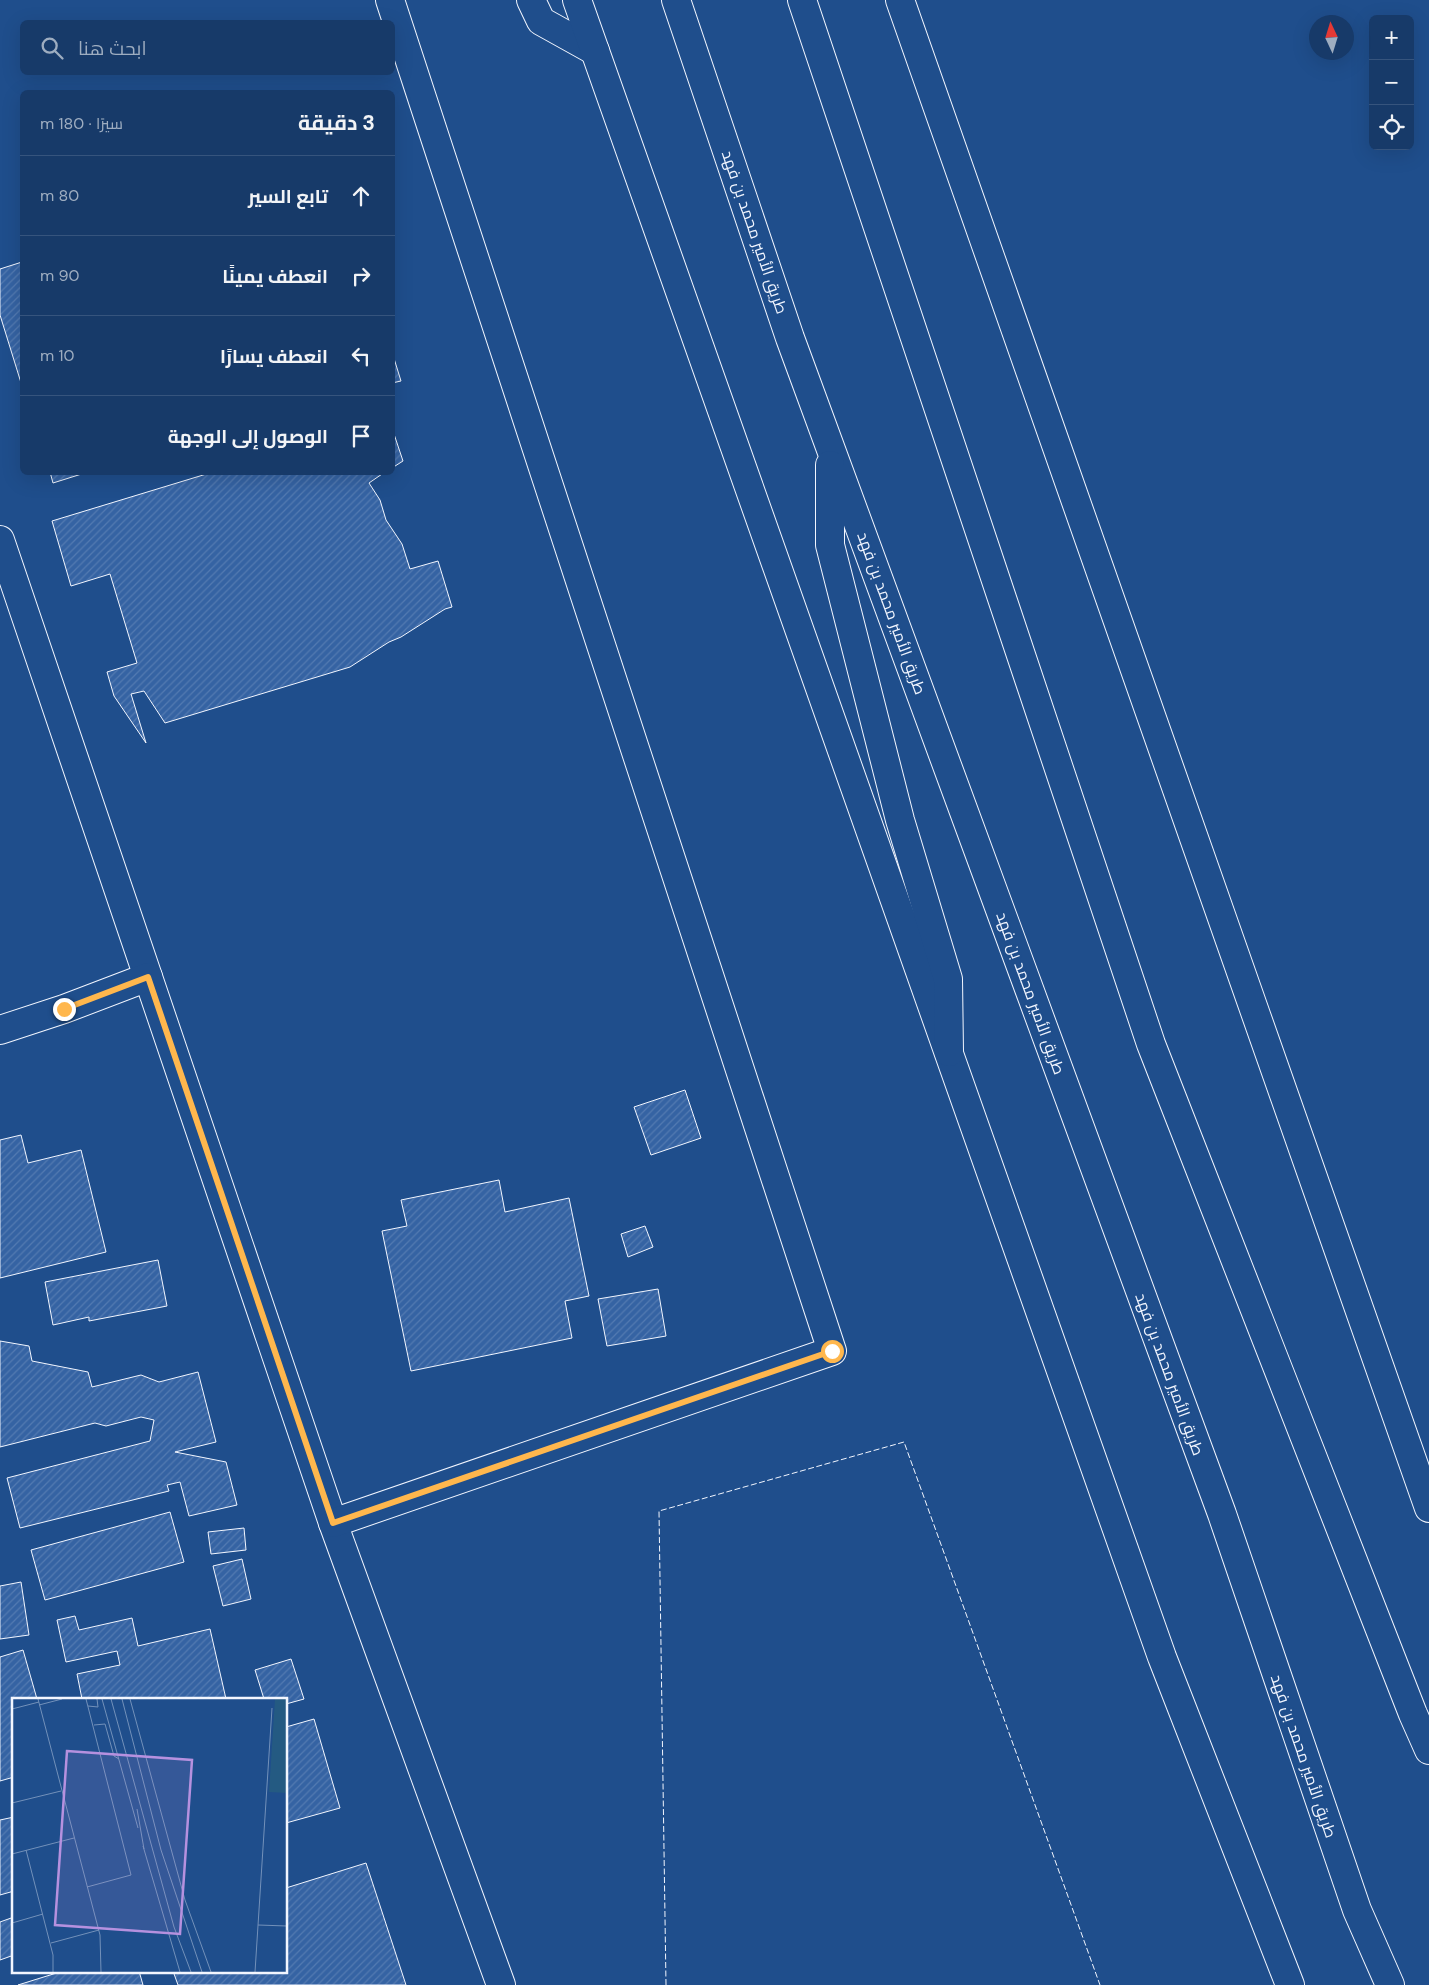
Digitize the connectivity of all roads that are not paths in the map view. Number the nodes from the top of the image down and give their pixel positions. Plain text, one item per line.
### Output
1 (390, 0) edge
2 (531, 0) edge
3 (577, 0) edge
4 (676, 0) edge
5 (802, 0) edge
6 (900, 0) edge
7 (595, 51) junction
8 (830, 446) junction
9 (0, 540) edge
10 (148, 977) junction
11 (0, 1030) edge
12 (949, 1052) junction
13 (1429, 1508) edge
14 (333, 1523) junction
15 (1429, 1750) edge
16 (501, 1985) edge
17 (1290, 1985) edge
18 (1390, 1985) edge

1 - 14 main road
2 - 7 main road
3 - 7 main road
4 - 8 main road, طريق الأمير محمد بن فهد
5 - 15 main road
6 - 13 main road
7 - 12 main road
8 - 12 main road
8 - 18 main road, طريق الأمير محمد بن فهد
9 - 10 main road
10 - 11 main road
10 - 14 main road
12 - 17 main road
14 - 16 main road

